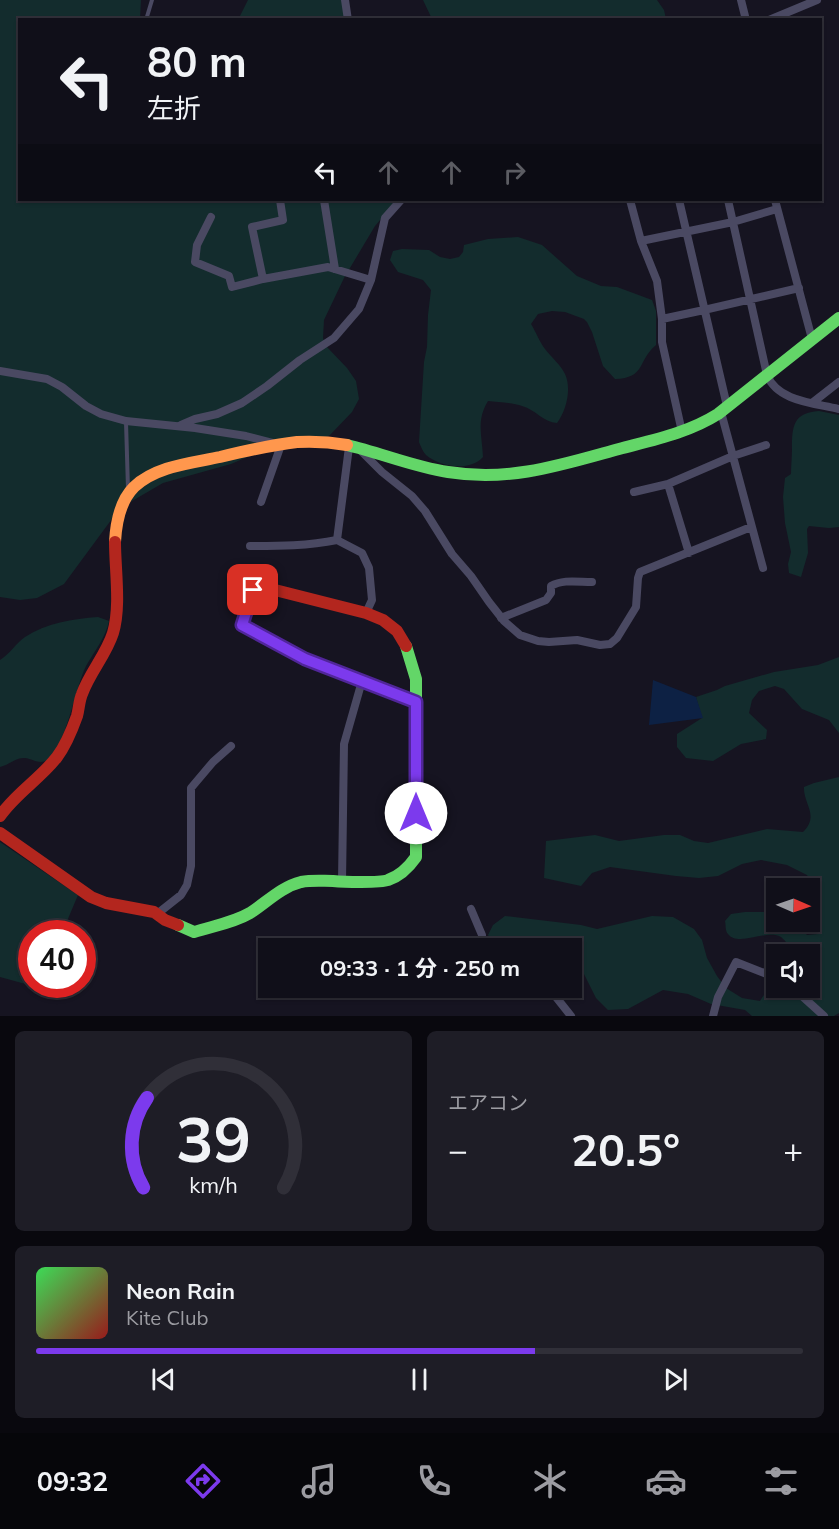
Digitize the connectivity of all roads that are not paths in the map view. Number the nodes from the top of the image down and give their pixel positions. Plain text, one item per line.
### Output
1 (152, 0) edge
2 (345, 0) edge
3 (741, 0) edge
4 (814, 0) edge
5 (796, 8) junction
6 (147, 18) edge
7 (348, 18) edge
8 (746, 18) edge
9 (774, 18) edge
10 (795, 18) edge
11 (280, 201) edge
12 (324, 201) edge
13 (400, 201) edge
14 (630, 201) edge
15 (679, 201) edge
16 (728, 201) edge
17 (776, 201) edge
18 (777, 209) junction
19 (211, 217) dead end
20 (733, 222) junction
21 (686, 231) junction
22 (641, 241) junction
23 (335, 269) junction
24 (263, 279) junction
25 (371, 280) junction
26 (799, 288) junction
27 (750, 299) junction
28 (704, 310) junction
29 (839, 318) edge
30 (662, 319) junction
31 (812, 339) junction
32 (0, 371) edge
33 (767, 375) junction
34 (839, 382) edge
35 (812, 403) junction
36 (724, 409) junction
37 (839, 409) edge
38 (126, 421) junction
39 (178, 426) junction
40 (681, 432) junction
41 (281, 445) junction
42 (766, 445) dead end
43 (355, 448) junction
44 (733, 456) junction
45 (668, 484) junction
46 (634, 492) dead end
47 (128, 494) junction
48 (261, 502) dead end
49 (751, 527) junction
50 (337, 540) junction
51 (249, 546) dead end
52 (689, 553) junction
53 (763, 568) dead end
54 (592, 582) dead end
55 (366, 613) junction
56 (501, 618) junction
57 (362, 681) junction
58 (416, 702) junction
59 (231, 746) dead end
60 (0, 816) edge
61 (0, 833) edge
62 (342, 882) junction
63 (471, 909) dead end
64 (157, 914) junction
65 (482, 938) edge
66 (766, 974) edge
67 (556, 998) edge
68 (804, 998) edge
69 (570, 1016) edge
70 (713, 1016) edge
71 (824, 1016) edge

1 - 6 lane
2 - 7 street
3 - 8 street
4 - 5 street
5 - 9 street
5 - 10 street
11 - 24 street
12 - 23 street
13 - 25 street
14 - 22 street
15 - 21 street
16 - 20 street
17 - 18 street
18 - 20 street
18 - 26 street
19 - 24 street
20 - 21 street
20 - 27 street
21 - 22 street
21 - 28 street
22 - 30 street
23 - 24 street
23 - 25 street
25 - 39 street
26 - 27 street
26 - 31 street
27 - 28 street
27 - 33 street
28 - 30 street
28 - 36 street
29 - 31 street
30 - 40 street
31 - 33 street
32 - 38 street
33 - 35 street
33 - 36 street
34 - 35 street
35 - 37 street
36 - 40 street
36 - 44 street
38 - 39 street
38 - 47 lane
39 - 41 street
40 - 43 street
41 - 43 street
41 - 47 street
41 - 48 street
42 - 44 street
43 - 50 street
43 - 56 street
44 - 45 street
44 - 49 street
45 - 46 street
45 - 52 street
47 - 60 street
49 - 52 street
49 - 53 street
50 - 51 street
50 - 55 street
52 - 56 street
54 - 56 street
55 - 57 street
55 - 58 street
57 - 58 street
57 - 62 street
58 - 62 street
59 - 64 street
61 - 64 street
62 - 64 street
63 - 65 street
66 - 70 street
67 - 69 street
68 - 71 street

